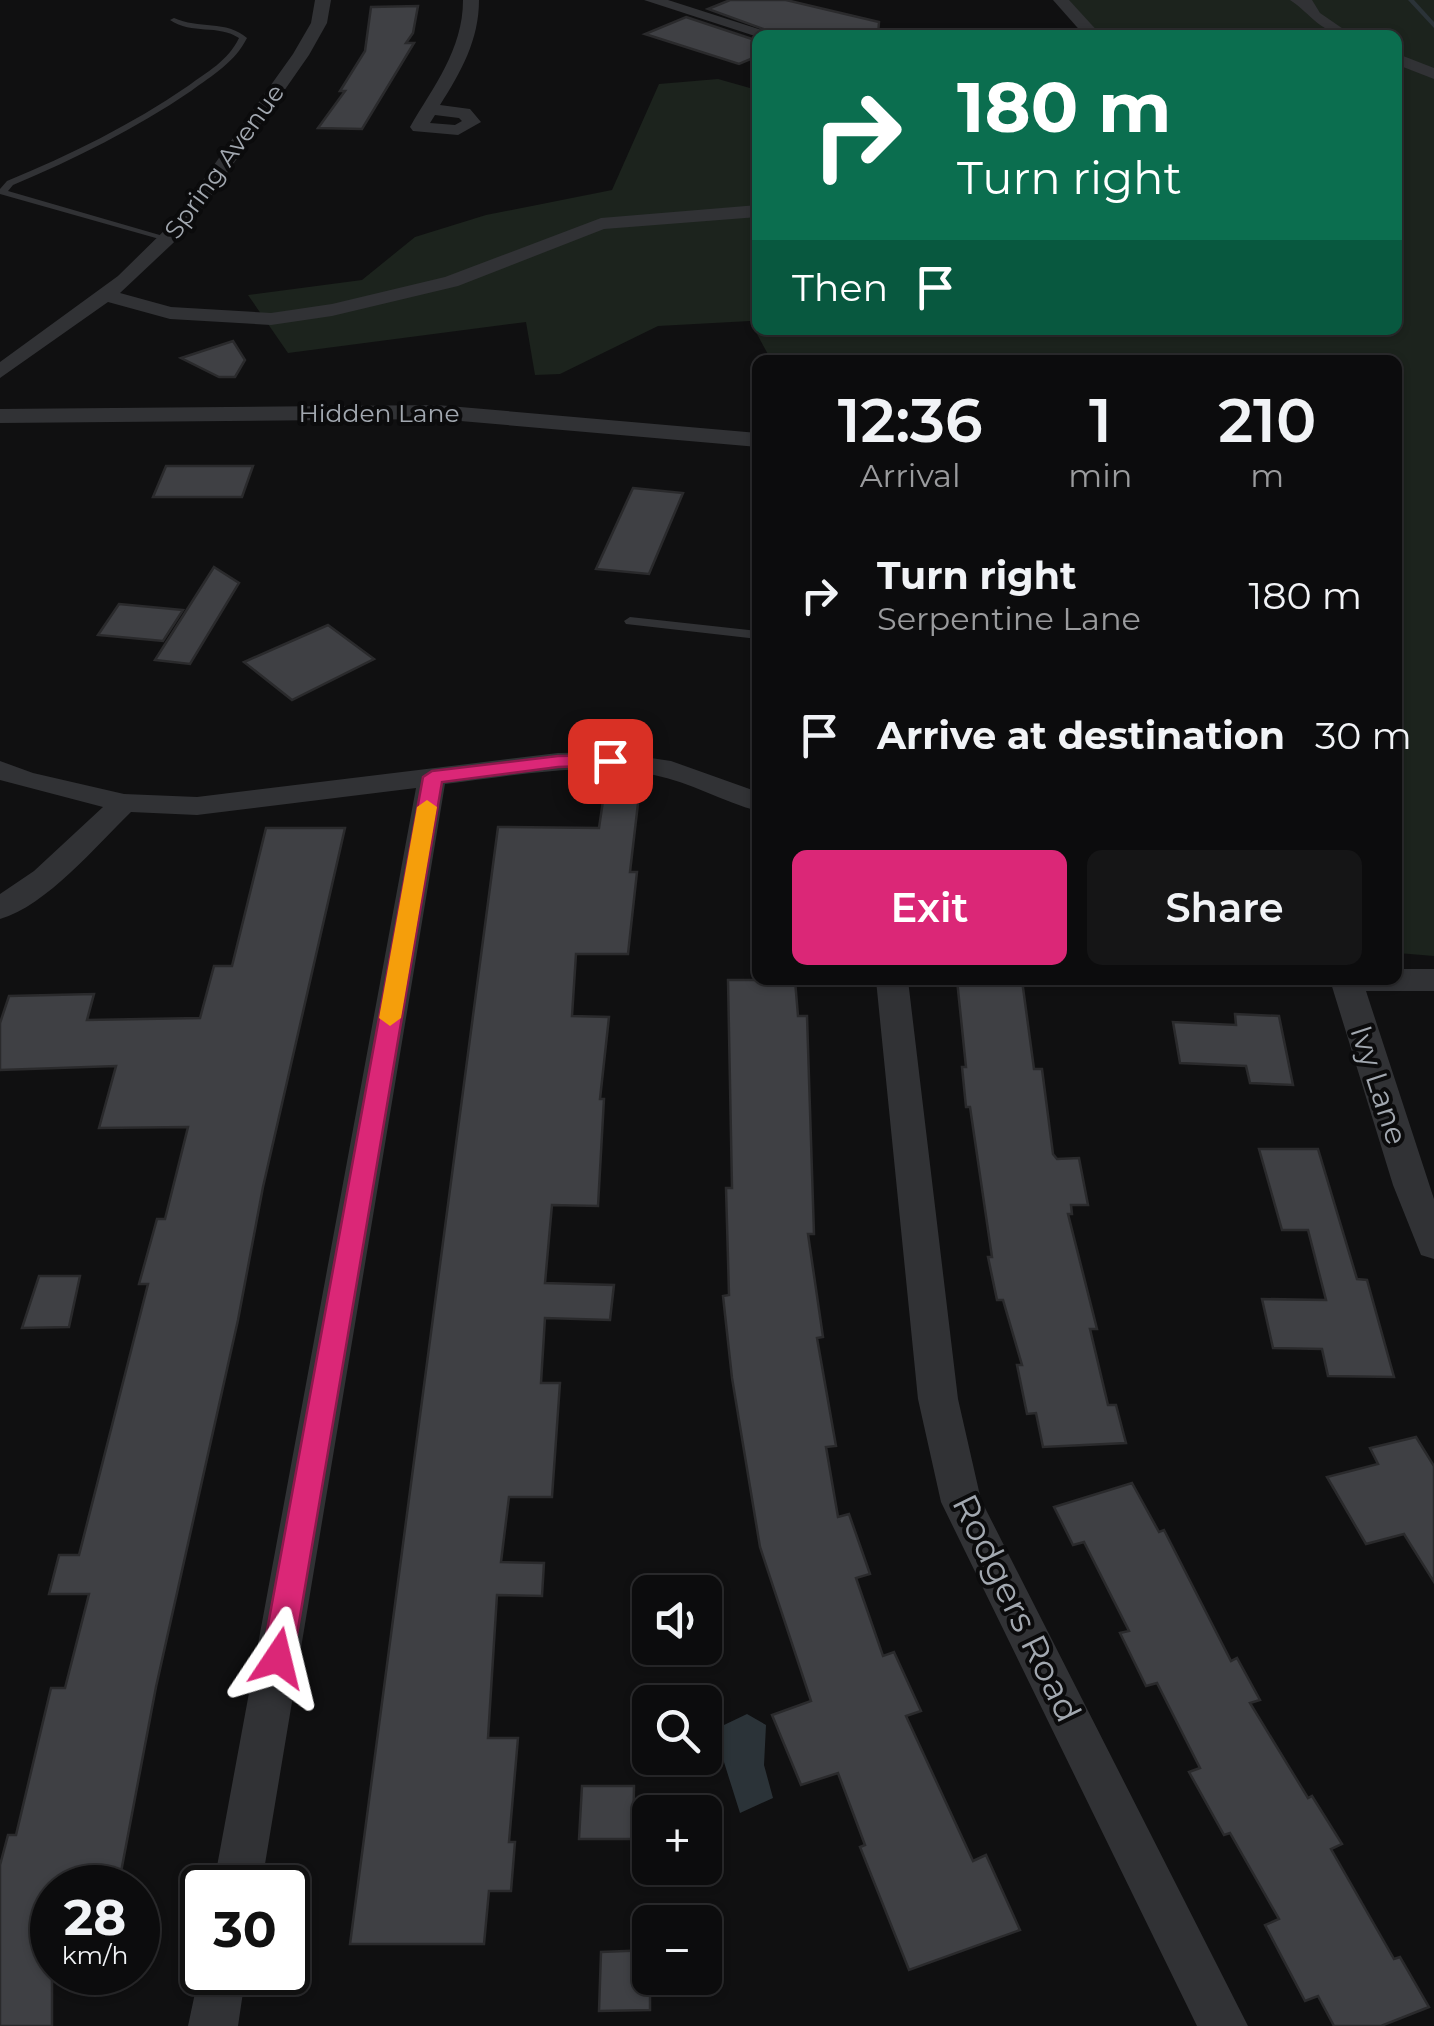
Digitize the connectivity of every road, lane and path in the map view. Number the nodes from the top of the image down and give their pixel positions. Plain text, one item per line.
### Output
1 (324, 0) edge
2 (471, 0) edge
3 (652, 0) edge
4 (1062, 0) edge
5 (1301, 0) edge
6 (174, 20) dead end
7 (752, 30) edge
8 (1089, 30) edge
9 (1336, 30) edge
10 (1402, 61) edge
11 (1434, 74) edge
12 (428, 110) dead end
13 (1, 192) edge
14 (752, 211) edge
15 (167, 240) junction
16 (106, 294) junction
17 (0, 372) edge
18 (0, 416) edge
19 (752, 439) edge
20 (630, 622) dead end
21 (752, 634) edge
22 (0, 770) edge
23 (432, 777) junction
24 (752, 800) edge
25 (124, 803) junction
26 (0, 909) edge
27 (1402, 980) edge
28 (1434, 980) edge
29 (893, 985) edge
30 (1348, 985) edge
31 (1434, 1245) edge
32 (241, 1865) edge
33 (218, 1995) edge
34 (213, 2026) edge
35 (1223, 2026) edge

1 - 15 street, Spring Avenue
2 - 12 street
3 - 7 street
4 - 8 street
5 - 9 street
6 - 13 lane
10 - 11 street
13 - 15 lane
14 - 16 street
15 - 16 street, Spring Avenue
16 - 17 street, Spring Avenue
18 - 19 street, Hidden Lane
20 - 21 lane
22 - 25 street
23 - 24 street
23 - 25 street
23 - 32 street
25 - 26 street
27 - 28 street
29 - 35 street, Rodgers Road
30 - 31 street, Ivy Lane
33 - 34 street

